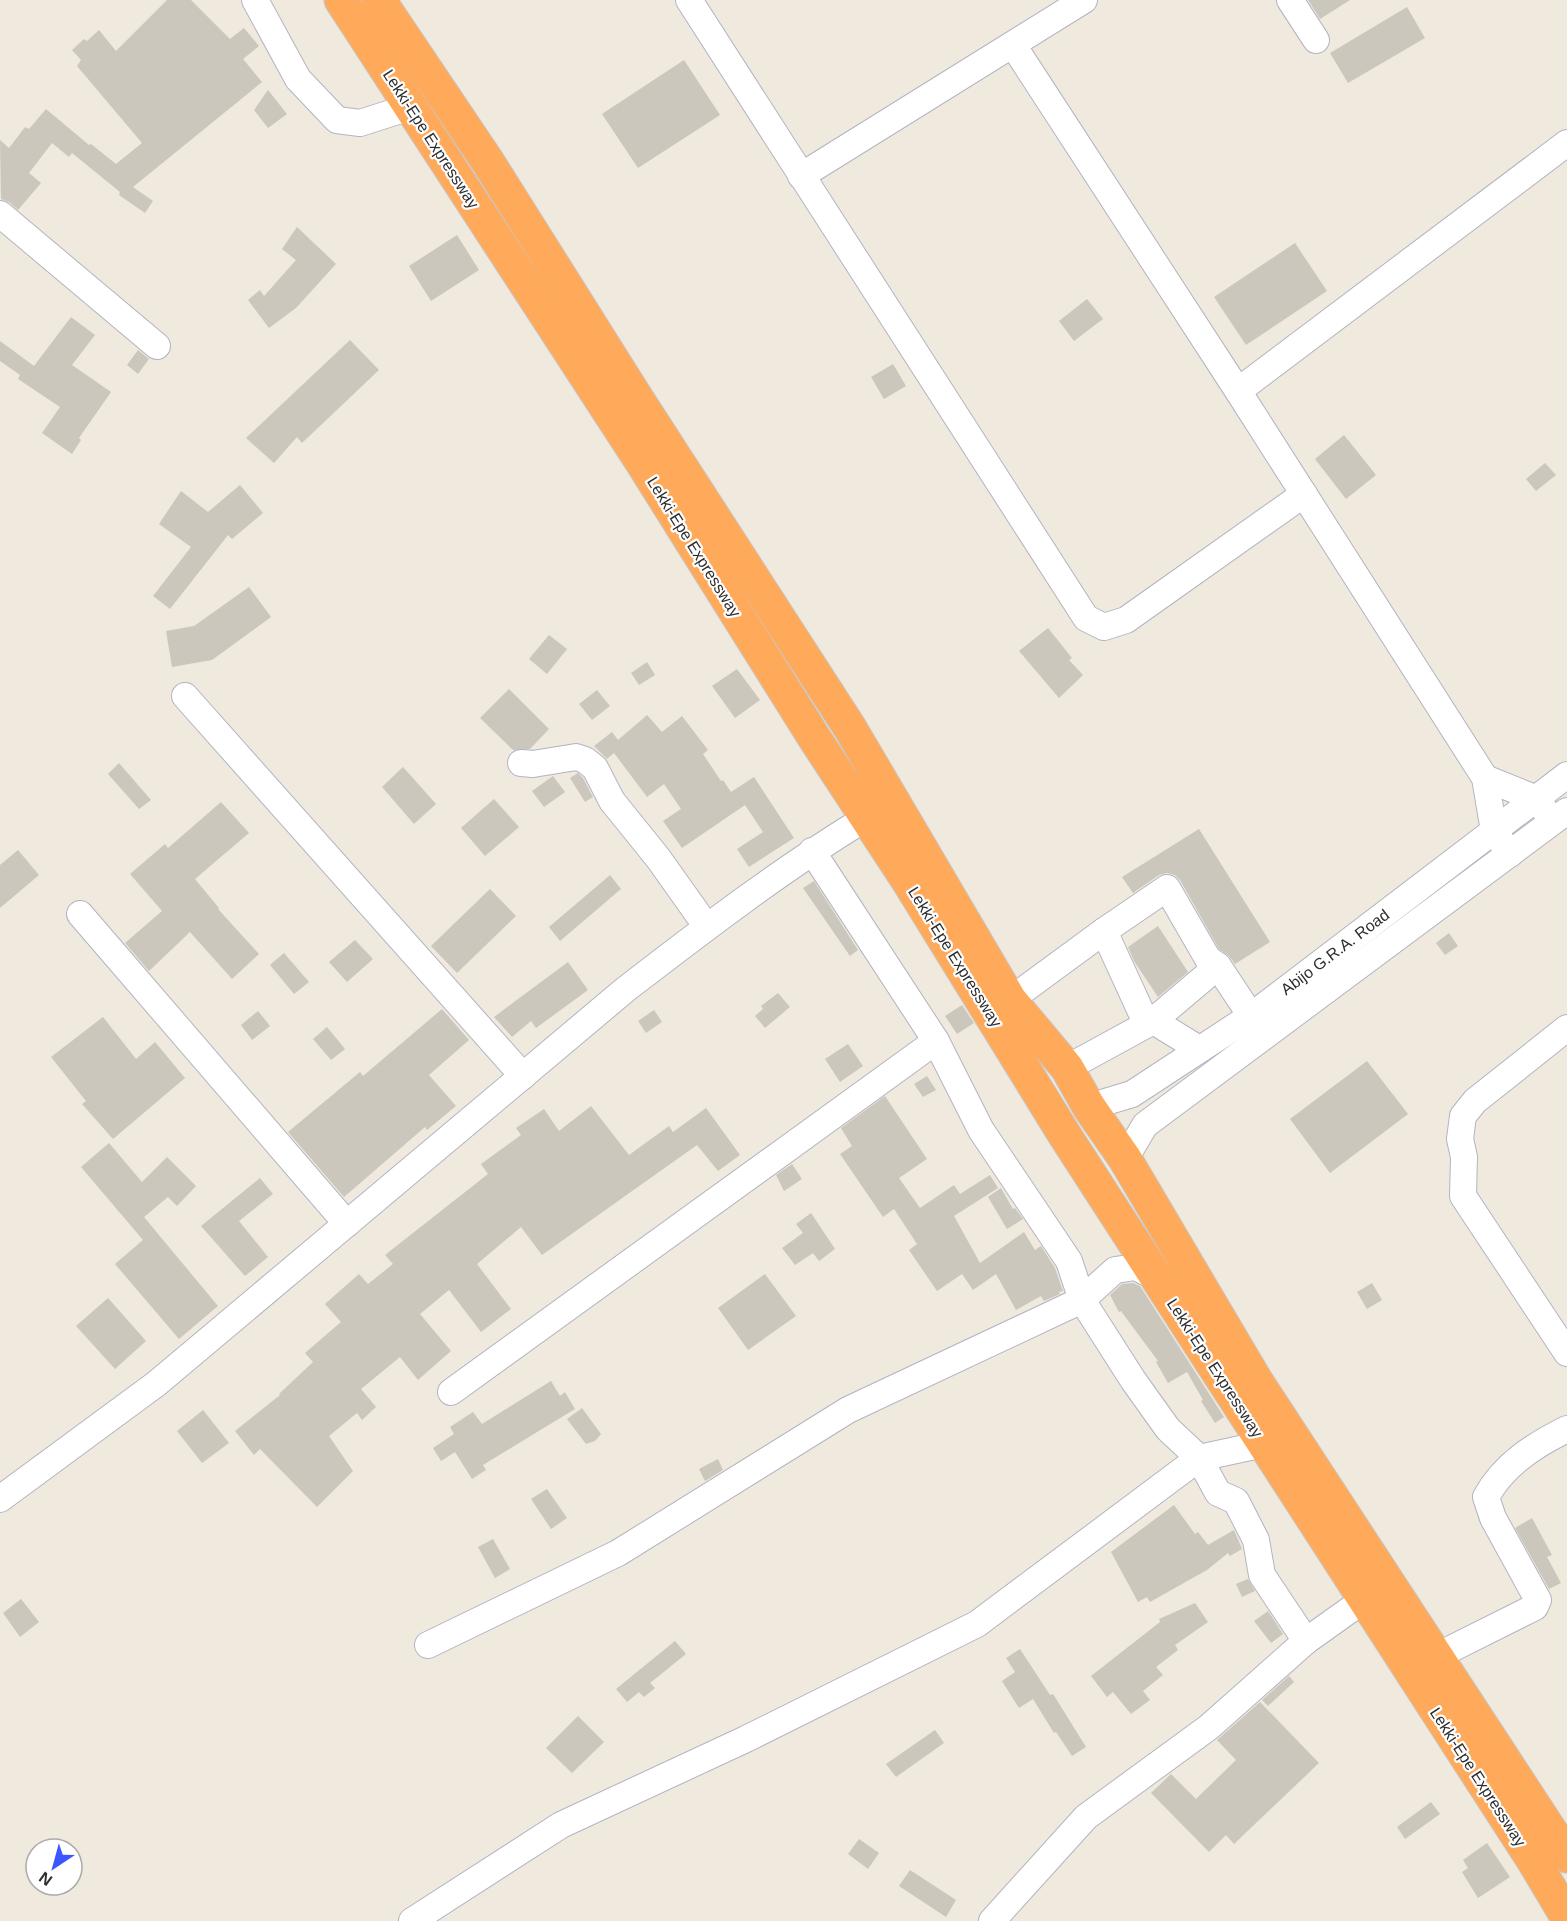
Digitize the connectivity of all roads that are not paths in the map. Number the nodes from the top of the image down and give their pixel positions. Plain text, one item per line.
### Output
1 (255, 0) edge
2 (341, 0) edge
3 (379, 0) edge
4 (689, 0) edge
5 (1084, 0) edge
6 (1290, 0) edge
7 (1316, 40) dead end
8 (1013, 45) junction
9 (410, 106) junction
10 (1567, 143) edge
11 (801, 176) junction
12 (0, 214) edge
13 (157, 346) dead end
14 (1238, 391) junction
15 (636, 397) junction
16 (609, 415) junction
17 (1304, 494) junction
18 (185, 696) dead end
19 (521, 763) dead end
20 (1567, 775) edge
21 (1485, 778) junction
22 (1536, 799) junction
23 (1560, 816) edge
24 (866, 818) junction
25 (1494, 831) junction
26 (812, 851) junction
27 (1510, 854) junction
28 (80, 914) dead end
29 (707, 927) junction
30 (1104, 931) junction
31 (1213, 963) junction
32 (1010, 1000) junction
33 (1251, 1016) junction
34 (1148, 1018) junction
35 (1567, 1028) edge
36 (936, 1041) junction
37 (1199, 1049) junction
38 (1067, 1068) junction
39 (523, 1076) junction
40 (1089, 1107) junction
41 (1125, 1159) junction
42 (347, 1224) junction
43 (1157, 1278) junction
44 (1082, 1300) junction
45 (1567, 1353) edge
46 (451, 1392) dead end
47 (1567, 1429) edge
48 (1264, 1444) junction
49 (1199, 1458) junction
50 (0, 1498) edge
51 (1365, 1599) junction
52 (1306, 1641) junction
53 (428, 1645) dead end
54 (1437, 1656) junction
55 (1567, 1856) edge
56 (1567, 1917) edge
57 (412, 1921) edge
58 (992, 1921) edge

1 - 9 street
2 - 9 highway, Lekki-Epe Expressway
3 - 15 highway, Lekki-Epe Expressway
4 - 11 street
5 - 8 street
6 - 7 street
8 - 11 street
8 - 14 street
9 - 16 highway, Lekki-Epe Expressway
10 - 14 street
11 - 17 street
12 - 13 street
14 - 17 street
15 - 16 highway
15 - 32 highway, Lekki-Epe Expressway
16 - 24 highway, Lekki-Epe Expressway
17 - 21 street
18 - 39 street
19 - 29 street
20 - 22 street, Abijo G.R.A. Road
21 - 22 street
21 - 25 street
22 - 23 street
22 - 25 street, Abijo G.R.A. Road
23 - 27 street, Abijo G.R.A. Road
24 - 26 street
24 - 43 highway, Lekki-Epe Expressway
25 - 27 street
25 - 33 street, Abijo G.R.A. Road
26 - 29 street
26 - 36 street
27 - 41 street, Abijo G.R.A. Road
28 - 42 street
29 - 39 street
30 - 31 street
30 - 32 street
30 - 34 street
31 - 33 street
31 - 34 street
32 - 38 highway, Lekki-Epe Expressway
33 - 37 street, Abijo G.R.A. Road
34 - 37 street
34 - 38 street
35 - 45 street
36 - 44 street
36 - 46 street
37 - 40 street, Abijo G.R.A. Road
38 - 40 highway, Lekki-Epe Expressway
39 - 42 street
40 - 41 highway, Lekki-Epe Expressway
41 - 54 highway, Lekki-Epe Expressway
42 - 50 street
43 - 44 street
43 - 48 highway, Lekki-Epe Expressway
44 - 49 street
44 - 53 street
47 - 54 street
48 - 49 street
48 - 51 highway, Lekki-Epe Expressway
49 - 52 street
49 - 57 street
51 - 52 street
51 - 56 highway, Lekki-Epe Expressway
52 - 58 street
54 - 55 highway, Lekki-Epe Expressway

